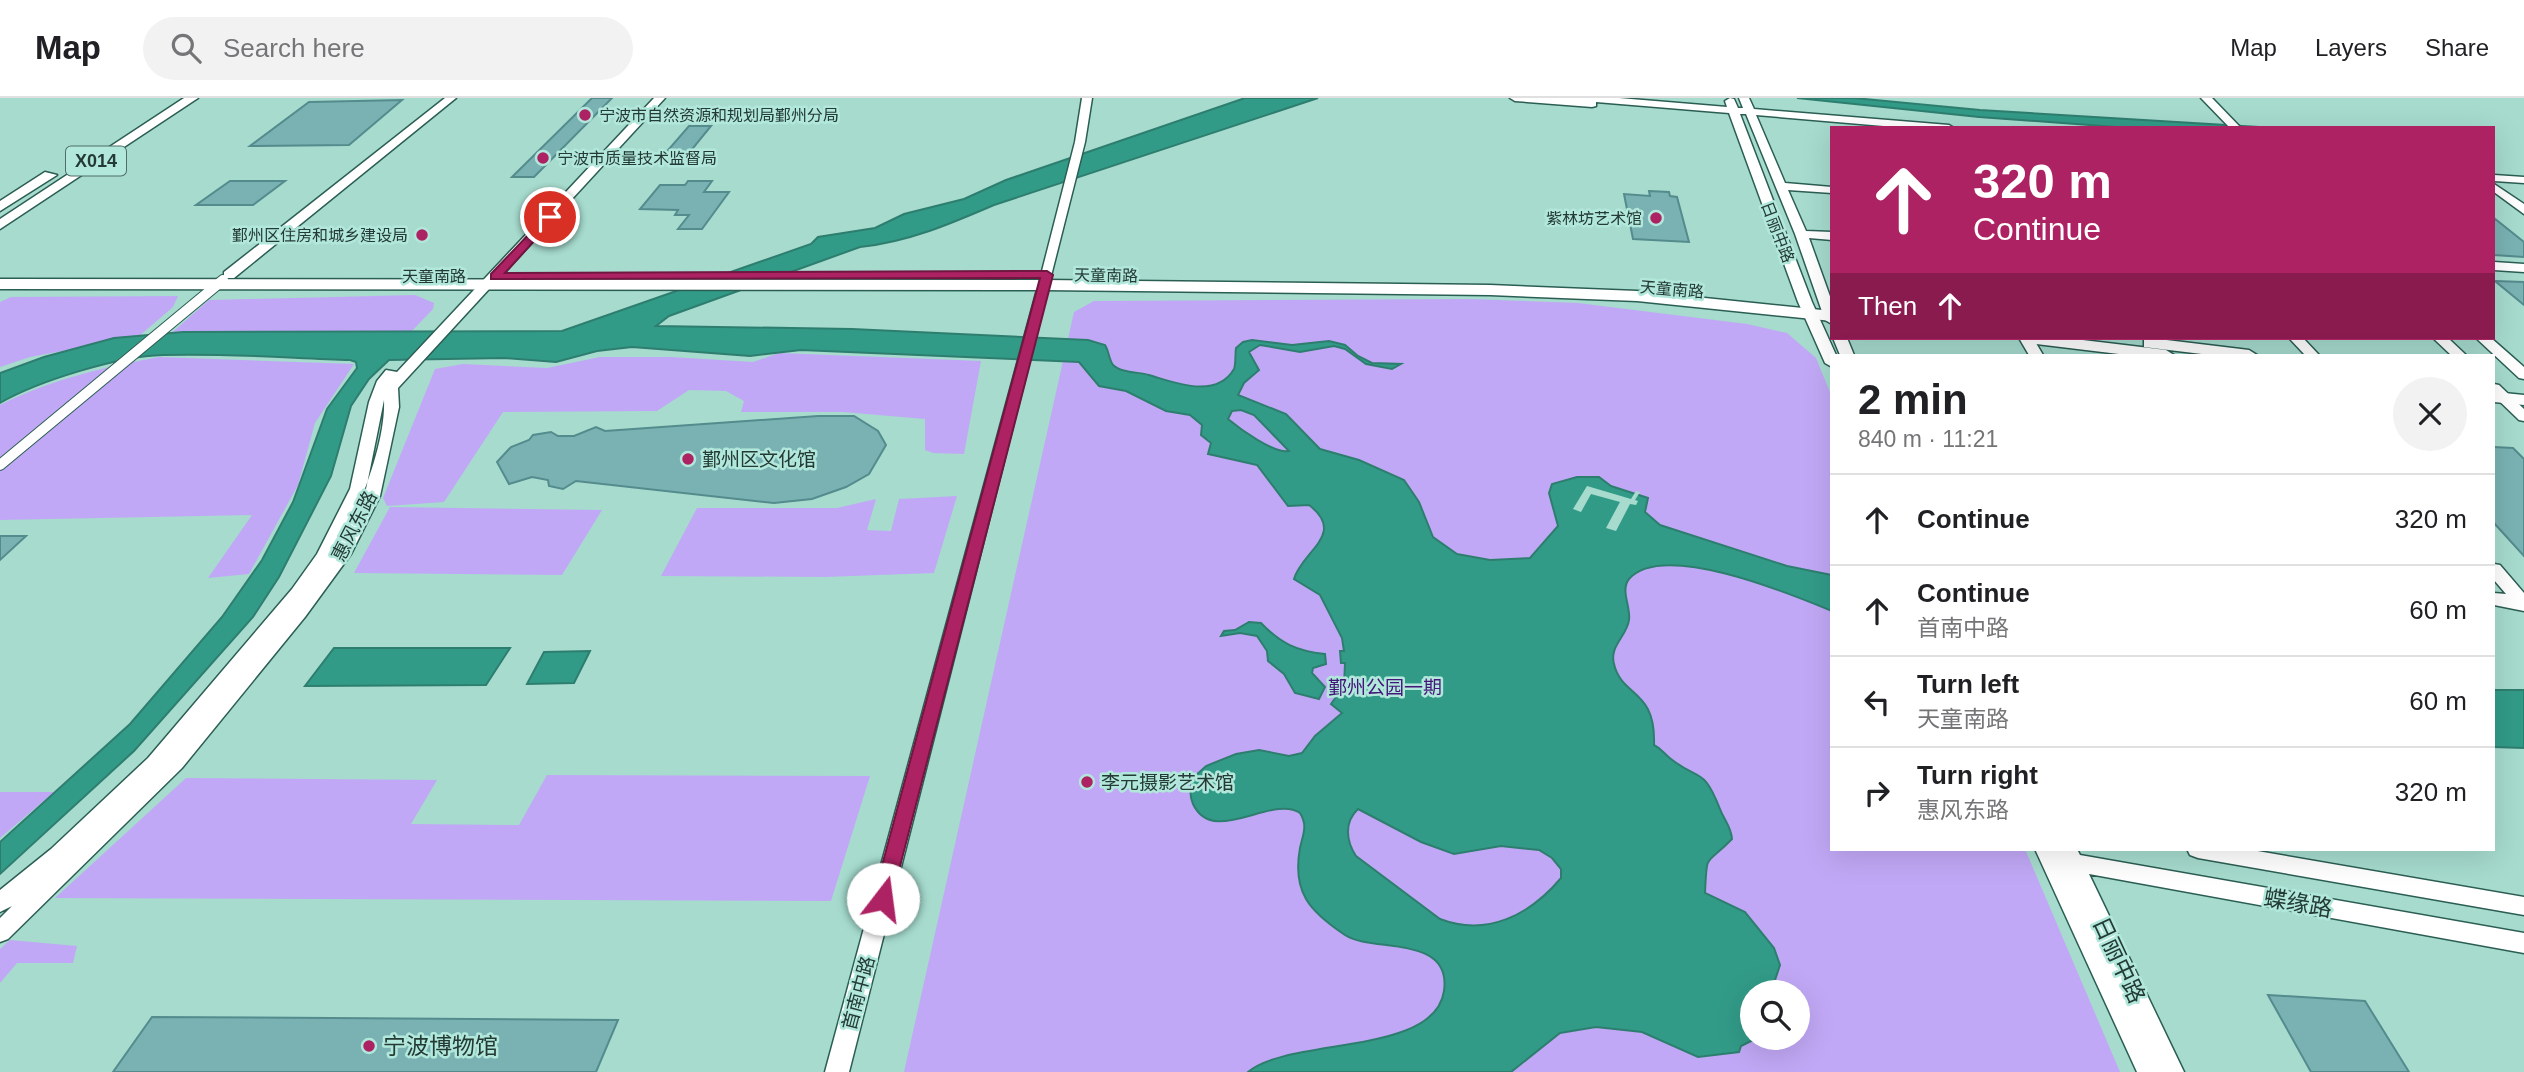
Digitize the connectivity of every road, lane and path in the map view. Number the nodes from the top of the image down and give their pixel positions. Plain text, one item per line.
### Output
1 (170, 98) edge
2 (192, 98) edge
3 (450, 98) edge
4 (645, 98) edge
5 (660, 98) edge
6 (1087, 98) edge
7 (1515, 98) edge
8 (1582, 98) edge
9 (1744, 98) edge
10 (2206, 98) edge
11 (1732, 108) edge
12 (1751, 114) junction
13 (1862, 126) edge
14 (1921, 126) edge
15 (2235, 126) edge
16 (2495, 172) edge
17 (2524, 174) edge
18 (2495, 178) edge
19 (2524, 180) edge
20 (1781, 187) junction
21 (2495, 188) edge
22 (1830, 190) edge
23 (0, 206) edge
24 (2524, 210) edge
25 (0, 225) edge
26 (1801, 234) junction
27 (1830, 236) edge
28 (2495, 266) edge
29 (2524, 268) edge
30 (0, 275) edge
31 (229, 275) junction
32 (1046, 280) junction
33 (485, 281) junction
34 (0, 284) edge
35 (216, 286) junction
36 (1807, 308) junction
37 (1830, 312) edge
38 (2043, 340) edge
39 (2126, 340) edge
40 (2298, 340) edge
41 (2442, 340) edge
42 (2485, 340) edge
43 (2158, 354) edge
44 (2241, 354) edge
45 (2311, 354) edge
46 (2458, 354) edge
47 (1830, 359) edge
48 (405, 363) junction
49 (2524, 375) edge
50 (2524, 388) edge
51 (2496, 392) edge
52 (2524, 400) edge
53 (2524, 416) edge
54 (0, 465) edge
55 (2495, 570) edge
56 (2495, 599) edge
57 (2523, 603) edge
58 (2208, 851) edge
59 (2059, 854) edge
60 (0, 904) edge
61 (2524, 906) edge
62 (0, 932) edge
63 (2524, 943) edge
64 (837, 1072) edge
65 (2149, 1072) edge
66 (2172, 1072) edge

1 - 23 main road, X014
2 - 25 main road, X014
3 - 31 street
4 - 33 street, 惠风东路
5 - 33 street, 惠风东路
6 - 32 street
7 - 11 street
8 - 11 street
9 - 12 street, 日丽中路
10 - 15 street
11 - 12 street
11 - 36 street, 日丽中路
12 - 13 street
12 - 14 street
12 - 20 street, 日丽中路
16 - 17 street
18 - 19 street
20 - 22 street
20 - 26 street, 日丽中路
21 - 24 street
26 - 27 street
26 - 37 street, 日丽中路
28 - 29 street
30 - 31 main road, 天童南路
31 - 33 main road, 天童南路
31 - 35 street
32 - 33 main road, 天童南路
32 - 33 main road, 天童南路
32 - 36 main road, 天童南路
32 - 64 street, 首南中路
33 - 35 main road
33 - 48 street, 惠风东路
34 - 35 main road
35 - 54 street
36 - 37 main road, 天童南路
36 - 47 street, 日丽中路
38 - 43 main road
39 - 44 main road
40 - 45 street
41 - 46 street
42 - 49 street
48 - 60 street, 惠风东路
48 - 62 street, 惠风东路
50 - 51 main road
51 - 52 main road
51 - 53 street
55 - 57 street
56 - 57 street
58 - 61 street, 蝶缘路
59 - 63 street, 蝶缘路
59 - 65 street, 日丽中路
59 - 66 street, 日丽中路

